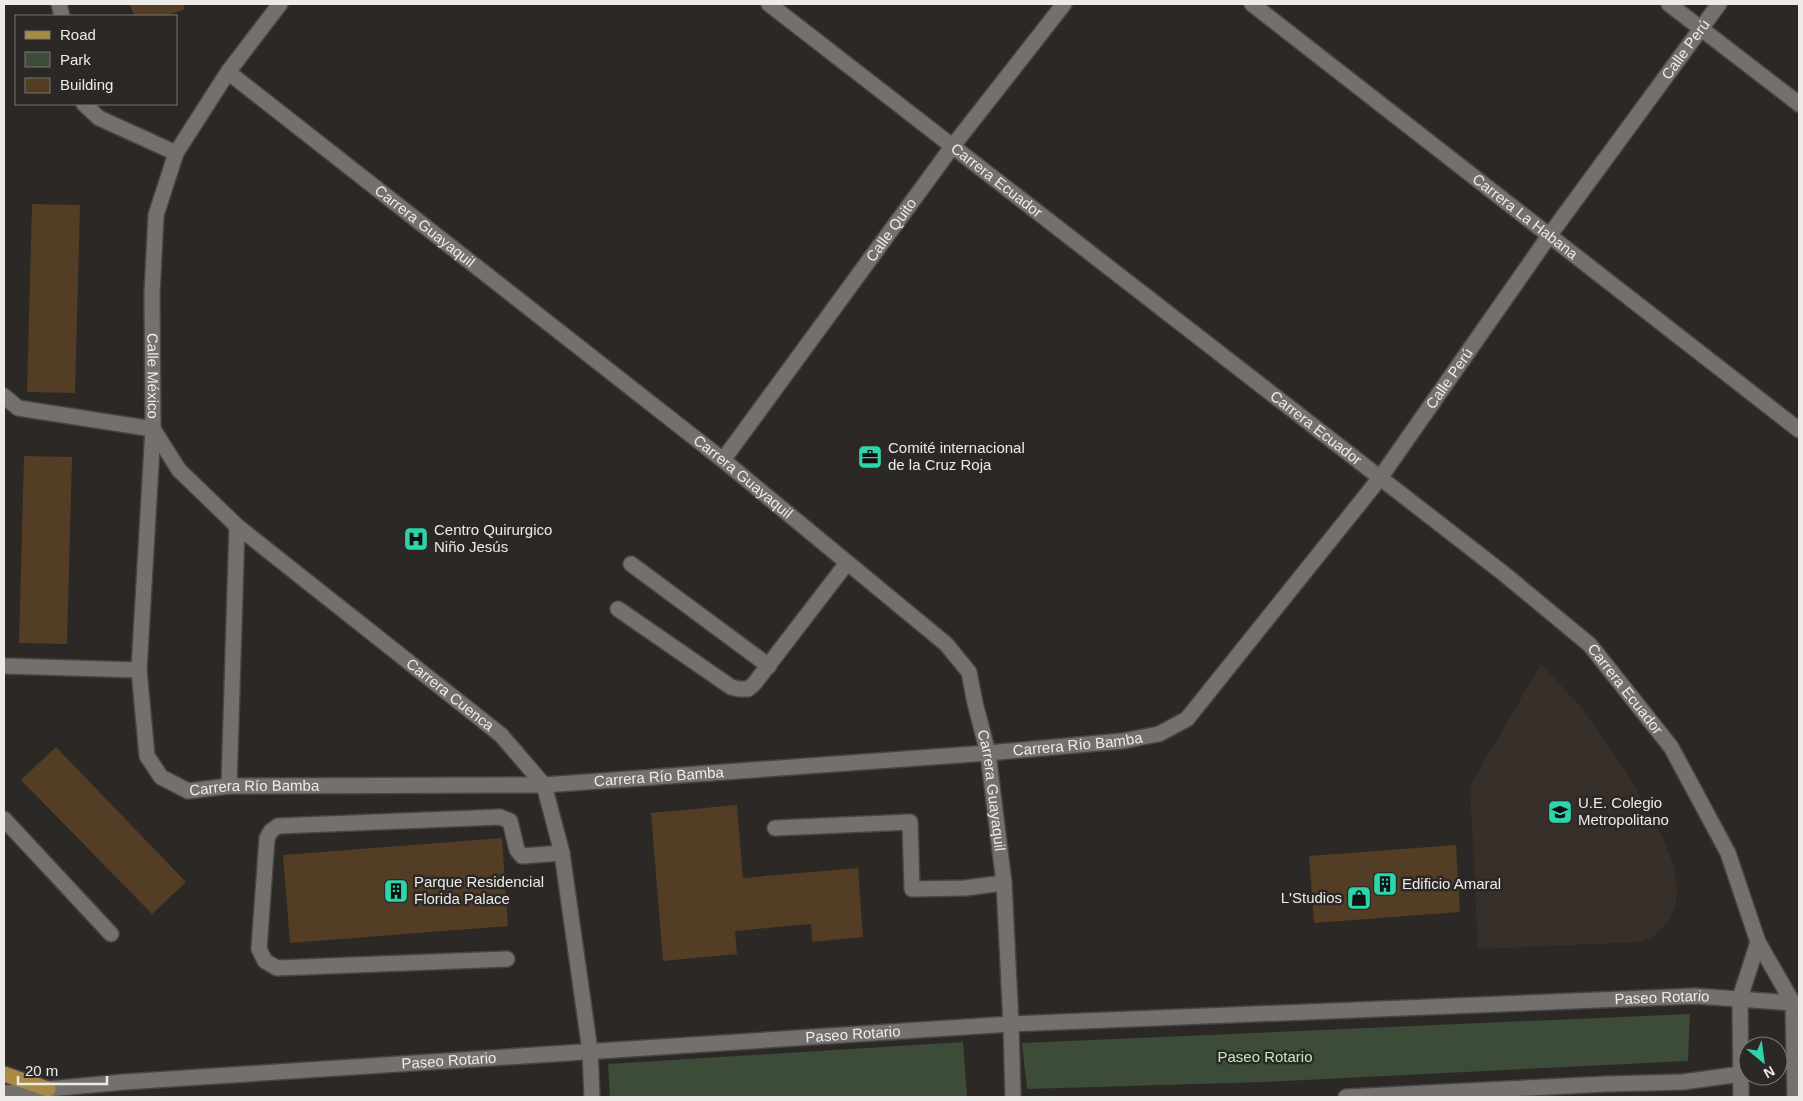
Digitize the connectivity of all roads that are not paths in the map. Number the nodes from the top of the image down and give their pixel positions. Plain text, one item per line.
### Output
1 (280, 4) edge
2 (769, 4) edge
3 (1064, 4) edge
4 (1252, 4) edge
5 (1669, 4) edge
6 (1719, 4) edge
7 (1700, 29) junction
8 (228, 72) junction
9 (1799, 104) edge
10 (85, 105) edge
11 (952, 147) junction
12 (176, 154) junction
13 (1549, 236) junction
14 (4, 396) edge
15 (153, 429) junction
16 (1799, 430) edge
17 (723, 460) junction
18 (1380, 478) junction
19 (237, 526) junction
20 (847, 563) junction
21 (631, 564) dead end
22 (618, 609) dead end
23 (4, 666) edge
24 (769, 666) junction
25 (140, 670) junction
26 (1159, 734) joint
27 (988, 754) junction
28 (161, 777) joint
29 (544, 785) junction
30 (229, 786) junction
31 (4, 819) edge
32 (774, 828) dead end
33 (562, 854) junction
34 (1004, 883) junction
35 (111, 934) dead end
36 (1758, 942) junction
37 (506, 960) dead end
38 (1740, 998) junction
39 (1796, 1004) edge
40 (1012, 1024) junction
41 (1742, 1036) edge
42 (590, 1051) junction
43 (1797, 1059) edge
44 (4, 1074) edge
45 (1738, 1075) edge
46 (48, 1089) junction
47 (4, 1093) edge
48 (592, 1097) edge
49 (1013, 1097) edge
50 (1346, 1097) edge
51 (1795, 1097) edge

1 - 8 street, Calle México
2 - 11 street, Carrera Ecuador
3 - 11 street, Calle Quito
4 - 13 street, Carrera La Habana
5 - 7 street
6 - 7 street, Calle Perú
7 - 9 street
7 - 13 street, Calle Perú
8 - 12 street, Calle México
8 - 17 street, Carrera Guayaquil
10 - 12 street
11 - 17 street, Calle Quito
11 - 18 street, Carrera Ecuador
12 - 15 street, Calle México
13 - 16 street, Carrera La Habana
13 - 18 street, Calle Perú
14 - 15 street
15 - 19 street, Carrera Cuenca
15 - 25 street, Calle México
17 - 20 street, Carrera Guayaquil
18 - 26 street, Calle Perú
18 - 36 street, Carrera Ecuador
19 - 29 street, Carrera Cuenca
19 - 30 street
20 - 24 street
20 - 27 street, Carrera Guayaquil
21 - 24 street
22 - 24 street
23 - 25 street
25 - 28 street, Calle México
26 - 27 street, Carrera Río Bamba
27 - 29 street, Carrera Río Bamba
27 - 34 street, Carrera Guayaquil
28 - 30 street, Carrera Río Bamba
29 - 30 street, Carrera Río Bamba
29 - 33 street, Carrera Cuenca
31 - 35 street
32 - 34 street
33 - 37 street
33 - 42 street, Carrera Cuenca
34 - 40 street, Carrera Guayaquil
36 - 38 street
36 - 39 street, Carrera Ecuador
38 - 39 street, Paseo Rotario
38 - 40 street, Paseo Rotario
38 - 41 street
39 - 43 street
40 - 42 street, Paseo Rotario
40 - 49 street, Carrera Guayaquil
42 - 46 street, Paseo Rotario
42 - 48 street, Carrera Cuenca
43 - 51 street
44 - 46 main road
45 - 50 street
46 - 47 street, Paseo Rotario

